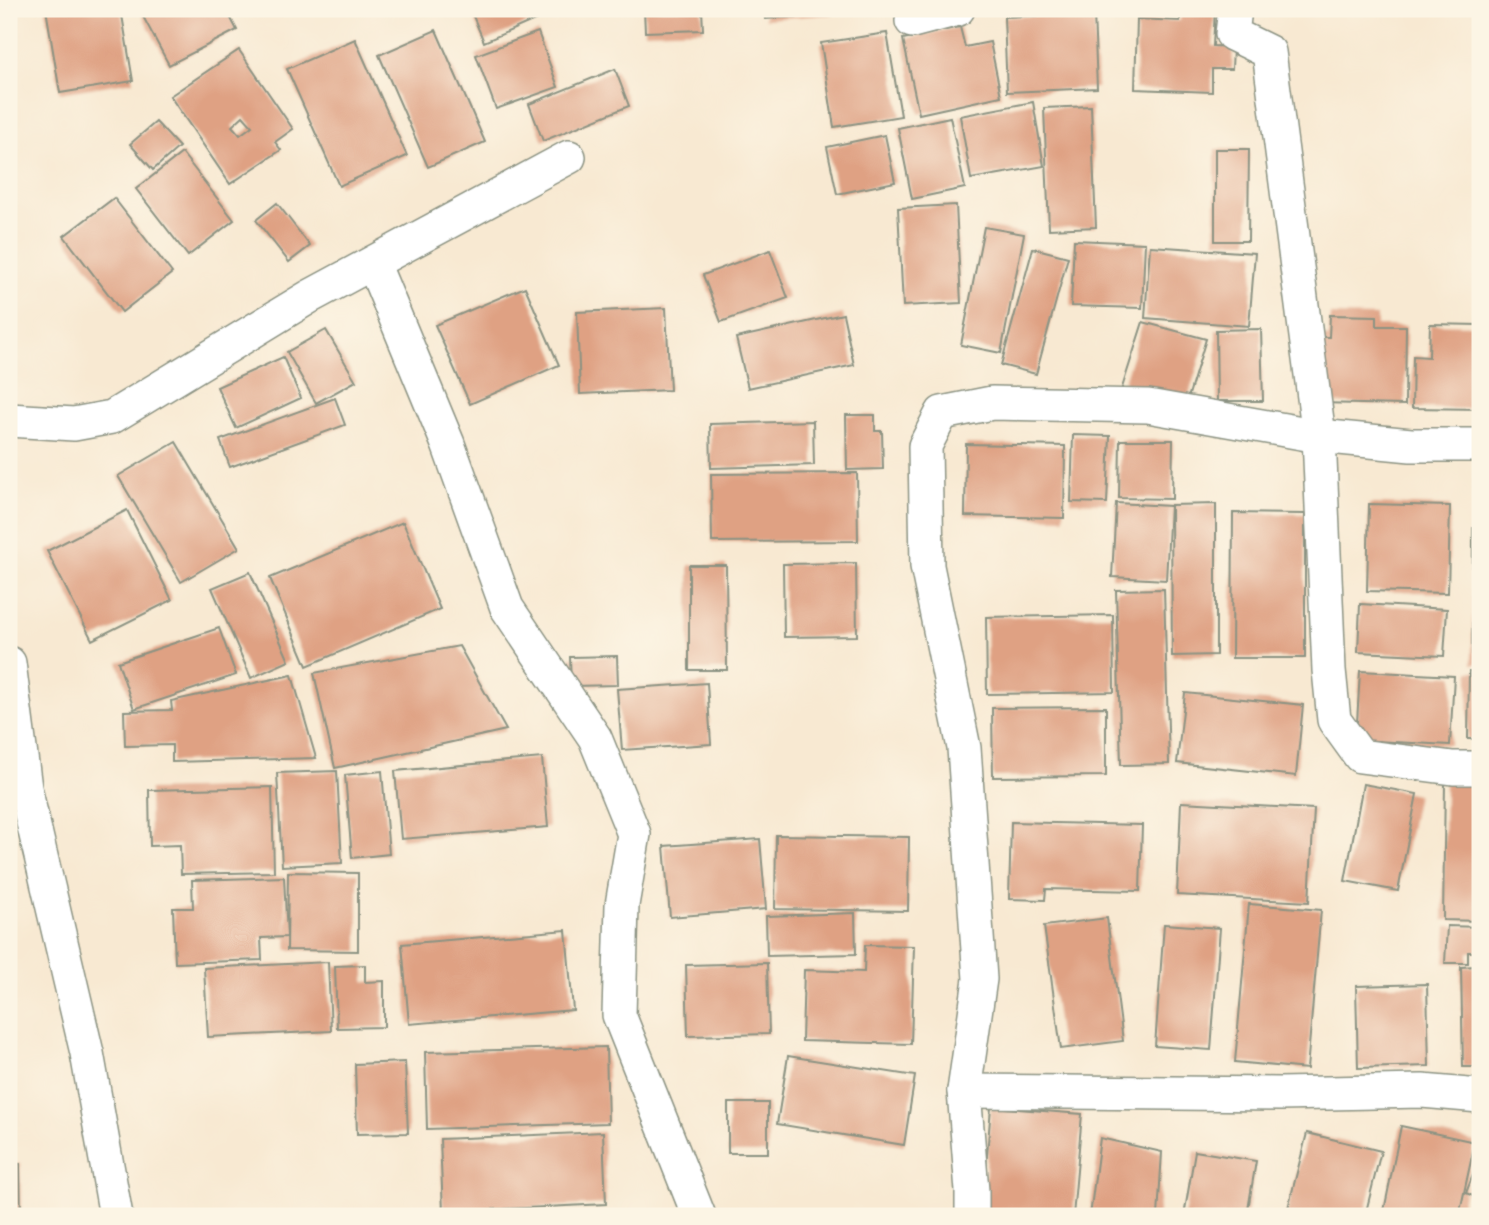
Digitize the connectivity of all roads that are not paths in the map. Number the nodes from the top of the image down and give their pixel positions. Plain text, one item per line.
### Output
1 (958, 9) edge
2 (1235, 9) edge
3 (912, 21) dead end
4 (569, 157) dead end
5 (373, 263) junction
6 (9, 420) edge
7 (1319, 436) junction
8 (1480, 444) edge
9 (9, 663) edge
10 (1480, 768) edge
11 (17, 788) edge
12 (964, 1091) junction
13 (1480, 1096) edge
14 (116, 1216) edge
15 (699, 1216) edge
16 (972, 1216) edge

1 - 3 street
2 - 7 street
4 - 5 street
5 - 6 street
5 - 15 street
7 - 8 street
7 - 10 street
7 - 12 street
9 - 11 street
11 - 14 street
12 - 13 street
12 - 16 street

